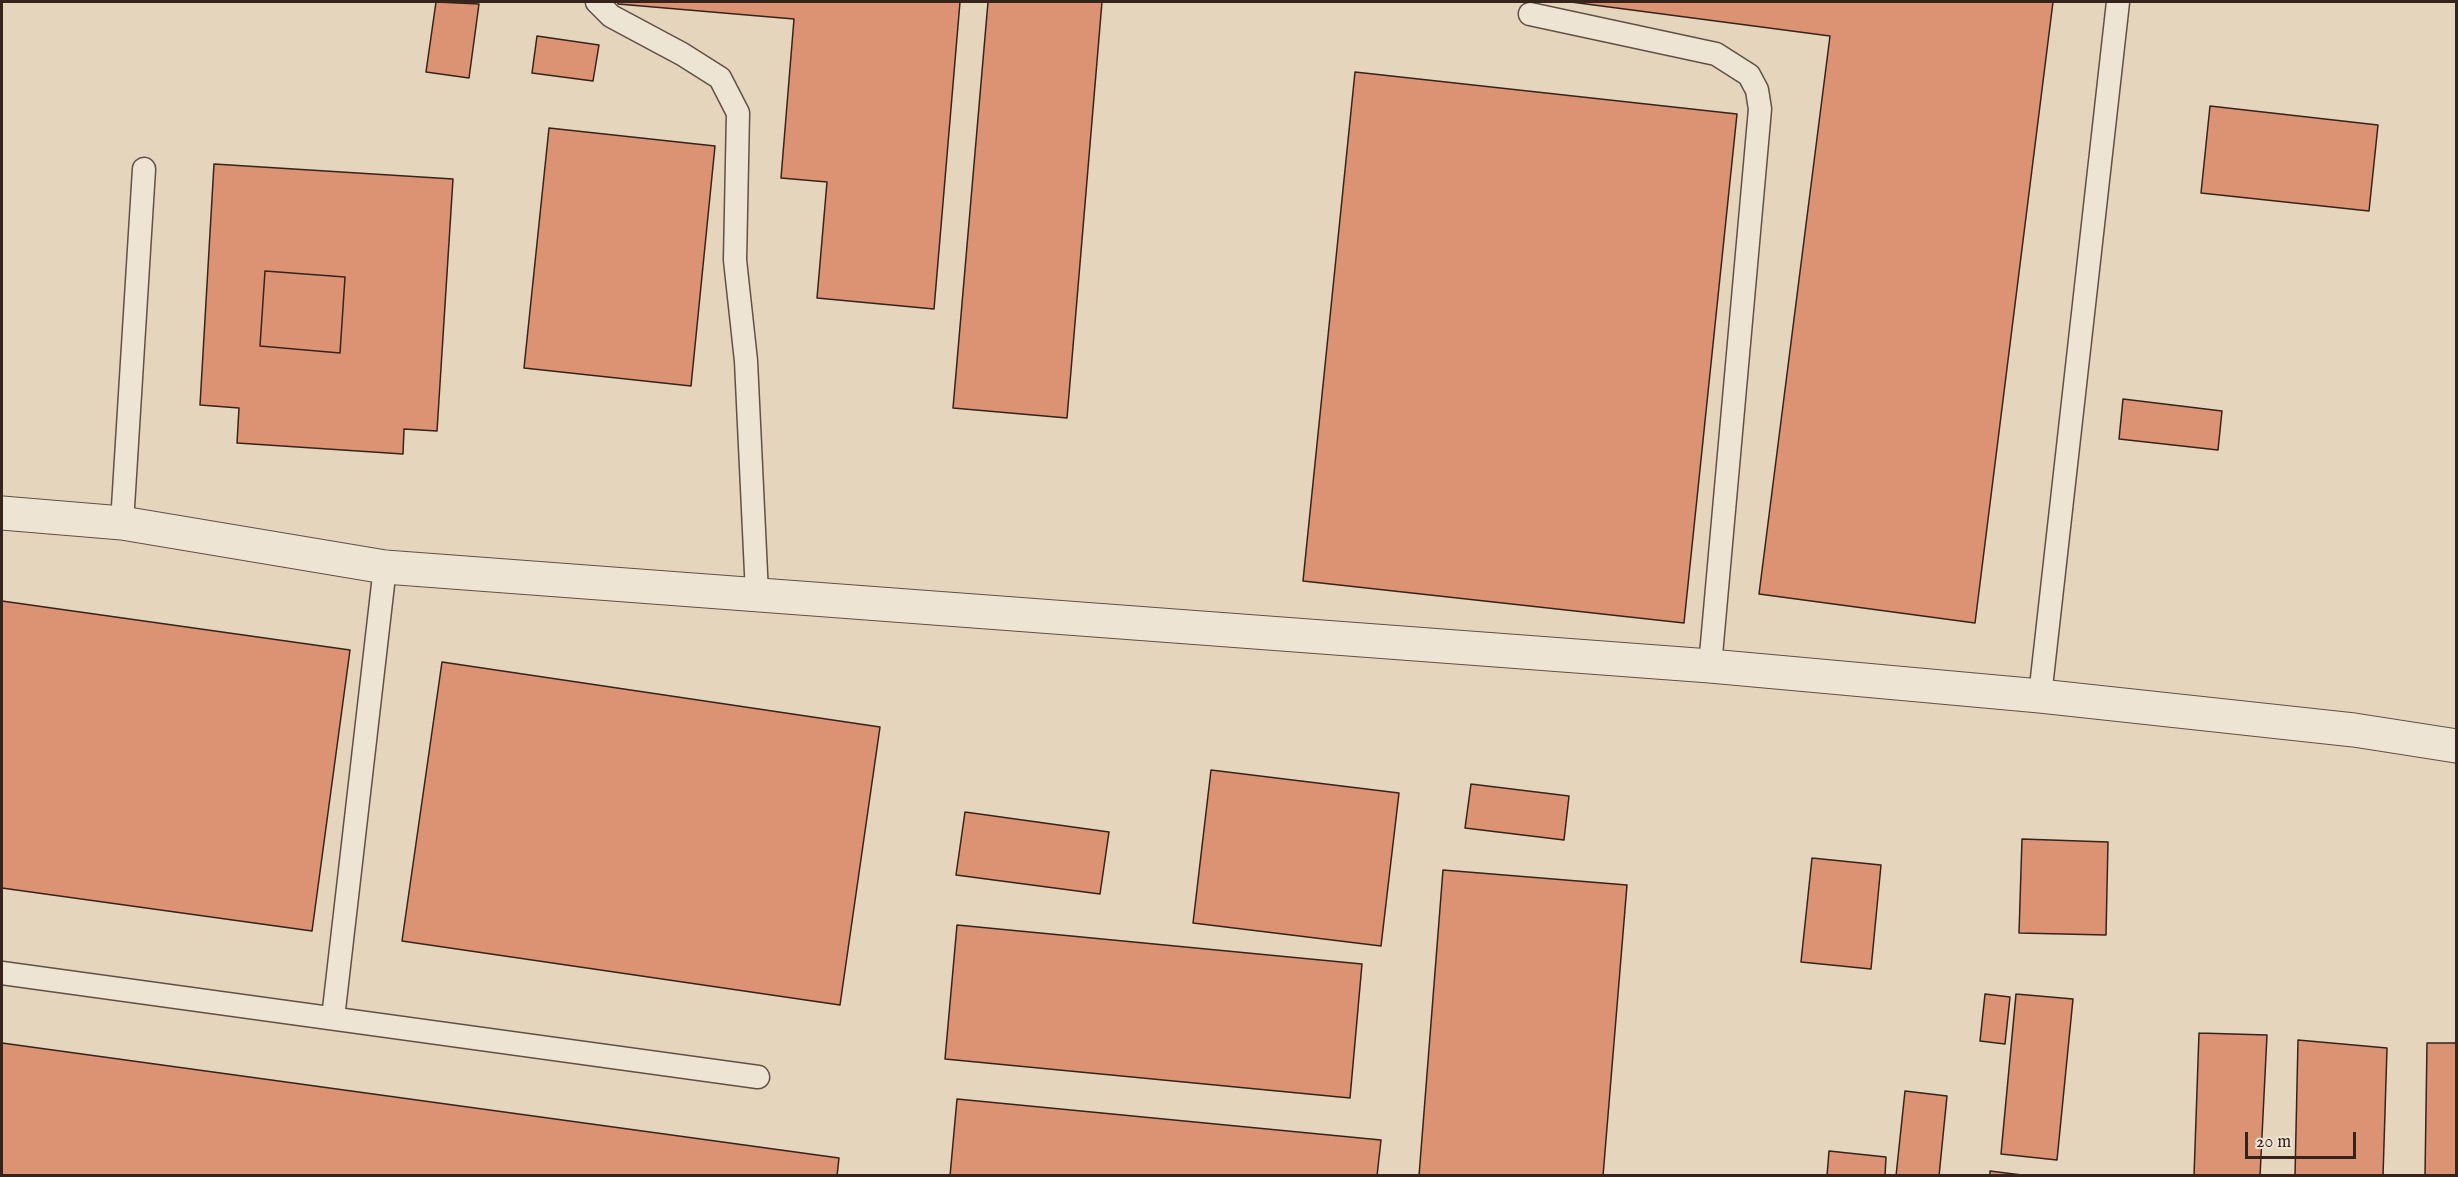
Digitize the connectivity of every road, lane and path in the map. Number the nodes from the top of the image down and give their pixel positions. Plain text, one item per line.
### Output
1 (597, 2) edge
2 (2118, 2) edge
3 (1530, 14) dead end
4 (144, 169) dead end
5 (2, 513) edge
6 (122, 523) junction
7 (385, 567) junction
8 (757, 594) junction
9 (1710, 666) junction
10 (2040, 696) junction
11 (2457, 746) edge
12 (2, 973) edge
13 (333, 1018) junction
14 (758, 1077) dead end

1 - 8 lane
2 - 10 lane
3 - 9 lane
4 - 6 lane
5 - 6 street
6 - 7 street
7 - 8 street
7 - 13 lane
8 - 9 street
9 - 10 street
10 - 11 street
12 - 13 lane
13 - 14 lane

